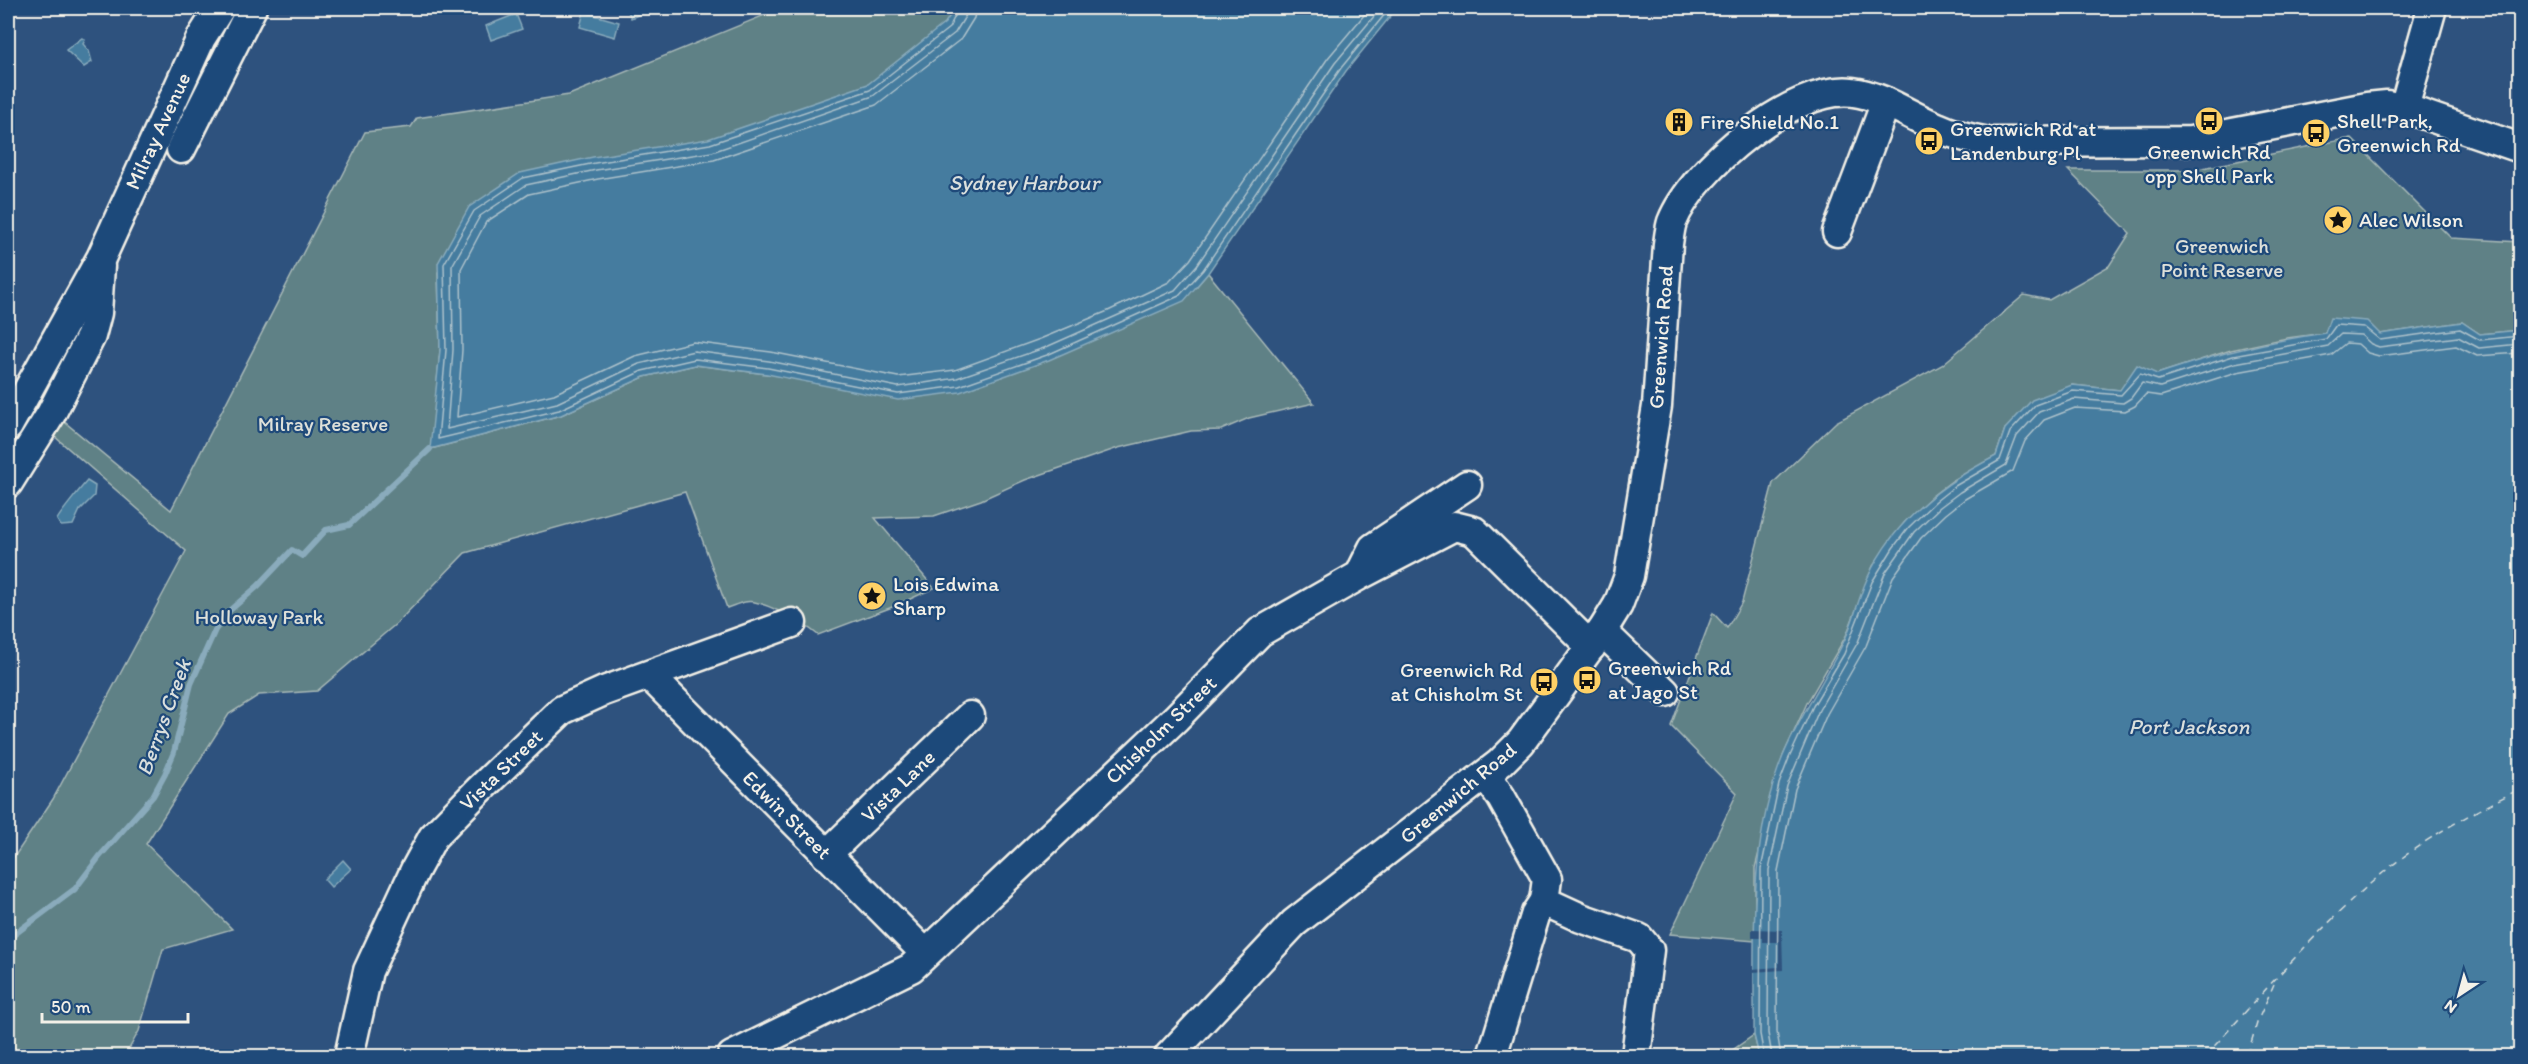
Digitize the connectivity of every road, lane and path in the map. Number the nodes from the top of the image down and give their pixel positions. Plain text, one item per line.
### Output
1 (220, 8) edge
2 (252, 8) edge
3 (2432, 8) edge
4 (1886, 102) junction
5 (2404, 108) junction
6 (2520, 148) edge
7 (181, 149) dead end
8 (1837, 232) dead end
9 (101, 258) junction
10 (8, 426) edge
11 (8, 483) edge
12 (1467, 485) dead end
13 (1360, 575) junction
14 (792, 623) dead end
15 (1597, 639) junction
16 (650, 676) junction
17 (1665, 692) dead end
18 (970, 716) dead end
19 (1486, 775) junction
20 (826, 855) junction
21 (1544, 902) junction
22 (925, 953) junction
23 (349, 1056) edge
24 (732, 1056) edge
25 (1169, 1056) edge
26 (1492, 1056) edge
27 (1636, 1056) edge

1 - 9 street, Milray Avenue
2 - 7 street, Milray Avenue
3 - 5 street
4 - 5 street, Greenwich Road
4 - 8 street
4 - 15 street, Greenwich Road
5 - 6 street, Greenwich Road
9 - 10 street, Milray Avenue
9 - 11 street, Milray Avenue
12 - 13 street
13 - 15 street, Chisholm Street
13 - 22 street, Chisholm Street
14 - 16 street, Vista Street
15 - 17 street, Chisholm Street
15 - 19 street, Greenwich Road
16 - 20 street, Edwin Street
16 - 23 street, Vista Street
18 - 20 street, Vista Lane
19 - 21 street
19 - 25 street, Greenwich Road
20 - 22 street, Edwin Street
21 - 26 street
21 - 27 street
22 - 24 street, Chisholm Street

